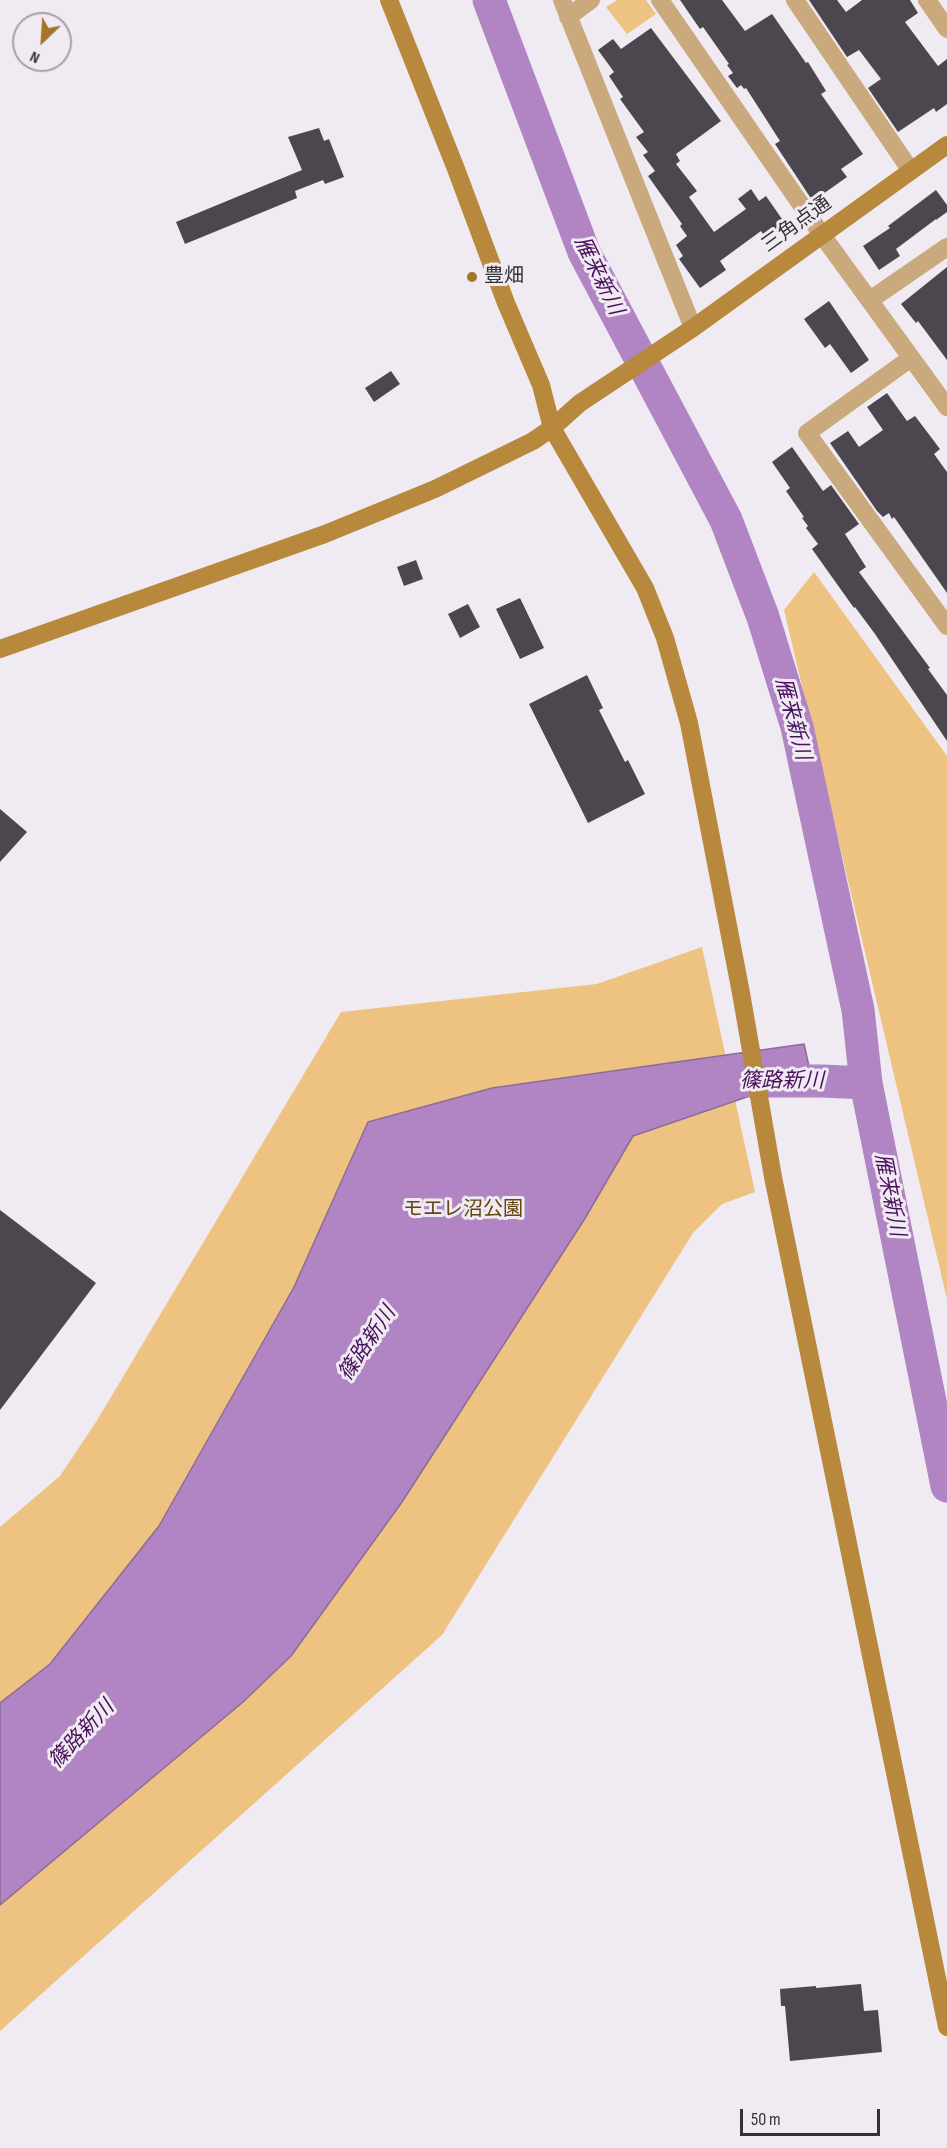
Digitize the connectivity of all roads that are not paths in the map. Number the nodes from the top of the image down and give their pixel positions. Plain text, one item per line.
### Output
1 (389, 0) edge
2 (591, 0) edge
3 (660, 0) edge
4 (795, 0) edge
5 (927, 0) edge
6 (565, 8) edge
7 (947, 28) edge
8 (947, 145) edge
9 (911, 171) junction
10 (822, 235) junction
11 (947, 247) edge
12 (870, 300) junction
13 (693, 328) junction
14 (911, 358) junction
15 (947, 407) edge
16 (552, 428) junction
17 (947, 626) edge
18 (0, 649) edge
19 (947, 2027) edge

1 - 16 street
2 - 6 street
3 - 10 street
4 - 9 street
5 - 7 street
6 - 13 street
8 - 9 street, 三角点通
9 - 10 street, 三角点通
10 - 12 street
10 - 13 street, 三角点通
11 - 12 street
12 - 14 street
13 - 16 street, 三角点通
14 - 15 street
14 - 17 street
16 - 18 street
16 - 19 street

